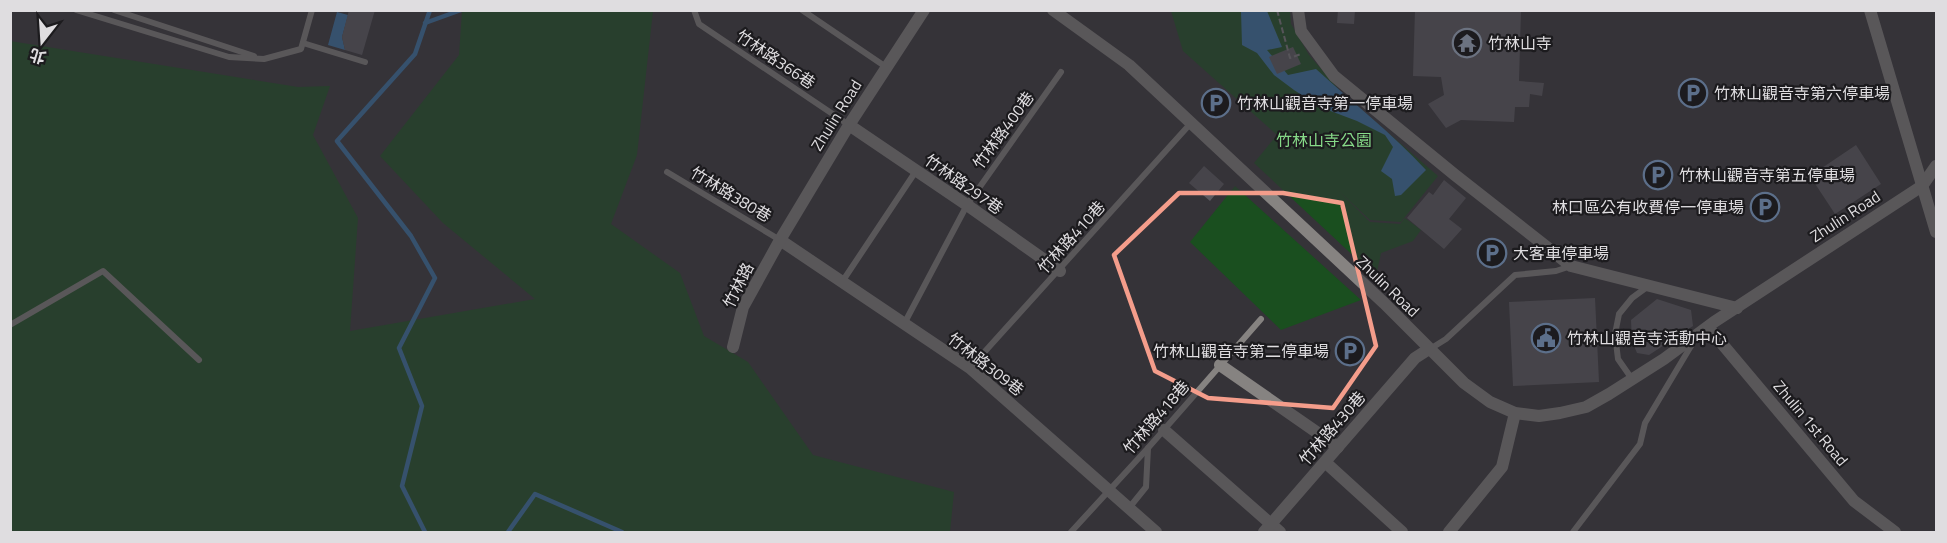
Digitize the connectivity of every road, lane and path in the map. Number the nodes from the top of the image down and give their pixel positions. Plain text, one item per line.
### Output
1 (76, 10) edge
2 (114, 10) edge
3 (312, 10) edge
4 (694, 10) edge
5 (802, 10) edge
6 (924, 10) edge
7 (1053, 10) edge
8 (1277, 10) edge
9 (1298, 10) edge
10 (1870, 10) edge
11 (303, 43) junction
12 (1303, 53) dead end
13 (264, 59) junction
14 (365, 62) dead end
15 (886, 67) junction
16 (1061, 72) dead end
17 (1191, 123) junction
18 (849, 125) junction
19 (1936, 166) edge
20 (916, 170) junction
21 (667, 172) dead end
22 (1922, 186) junction
23 (1936, 193) edge
24 (967, 205) junction
25 (1936, 232) edge
26 (780, 240) junction
27 (1571, 266) junction
28 (1060, 271) junction
29 (842, 282) junction
30 (1649, 286) junction
31 (1737, 308) junction
32 (1261, 319) dead end
33 (904, 324) junction
34 (10, 325) edge
35 (1708, 327) junction
36 (1698, 334) junction
37 (733, 347) dead end
38 (1429, 349) junction
39 (199, 360) dead end
40 (1220, 365) junction
41 (970, 368) junction
42 (1632, 380) junction
43 (1515, 413) junction
44 (1164, 430) junction
45 (1338, 447) junction
46 (1148, 448) junction
47 (1325, 462) junction
48 (1109, 491) junction
49 (1129, 509) junction
50 (1272, 530) edge
51 (1071, 532) edge
52 (1156, 532) edge
53 (1402, 532) edge
54 (1449, 532) edge
55 (1574, 532) edge
56 (1895, 532) edge

1 - 13 lane
2 - 13 lane
3 - 11 lane
4 - 18 lane, 竹林路366巷
5 - 15 lane
6 - 15 street, Zhulin Road
7 - 17 street, Zhulin Road
8 - 12 path
9 - 27 street
10 - 22 street
11 - 13 lane
11 - 14 lane
15 - 18 street, Zhulin Road
16 - 24 lane, 竹林路400巷
17 - 28 lane, 竹林路410巷
17 - 38 street, Zhulin Road
18 - 20 street, 竹林路297巷
18 - 26 street, Zhulin Road
19 - 22 street, Zhulin Road
20 - 24 street, 竹林路297巷
20 - 29 lane
21 - 26 lane, 竹林路380巷
22 - 23 street
22 - 25 street
22 - 31 street, Zhulin Road
24 - 28 street, 竹林路297巷
24 - 33 lane, 竹林路400巷
26 - 29 street, 竹林路309巷
26 - 37 street, 竹林路
27 - 30 street
27 - 38 lane
28 - 41 lane, 竹林路410巷
29 - 33 street, 竹林路309巷
30 - 31 street
30 - 42 lane
31 - 35 street, Zhulin Road
32 - 40 lane, 竹林路418巷
33 - 41 street, 竹林路309巷
34 - 39 lane
35 - 36 street, Zhulin Road
35 - 56 street, Zhulin 1st Road
36 - 42 street, Zhulin Road
36 - 55 lane
38 - 43 street, Zhulin Road
38 - 45 street, 竹林路430巷
40 - 44 lane, 竹林路418巷
40 - 45 street
41 - 48 street, 竹林路309巷
42 - 43 street, Zhulin Road
43 - 54 street
44 - 46 lane, 竹林路418巷
44 - 50 street
45 - 47 street, 竹林路430巷
46 - 48 lane, 竹林路418巷
46 - 49 lane
47 - 50 street, 竹林路430巷
47 - 53 street
48 - 49 street, 竹林路309巷
48 - 51 lane, 竹林路418巷
49 - 52 street, 竹林路309巷

